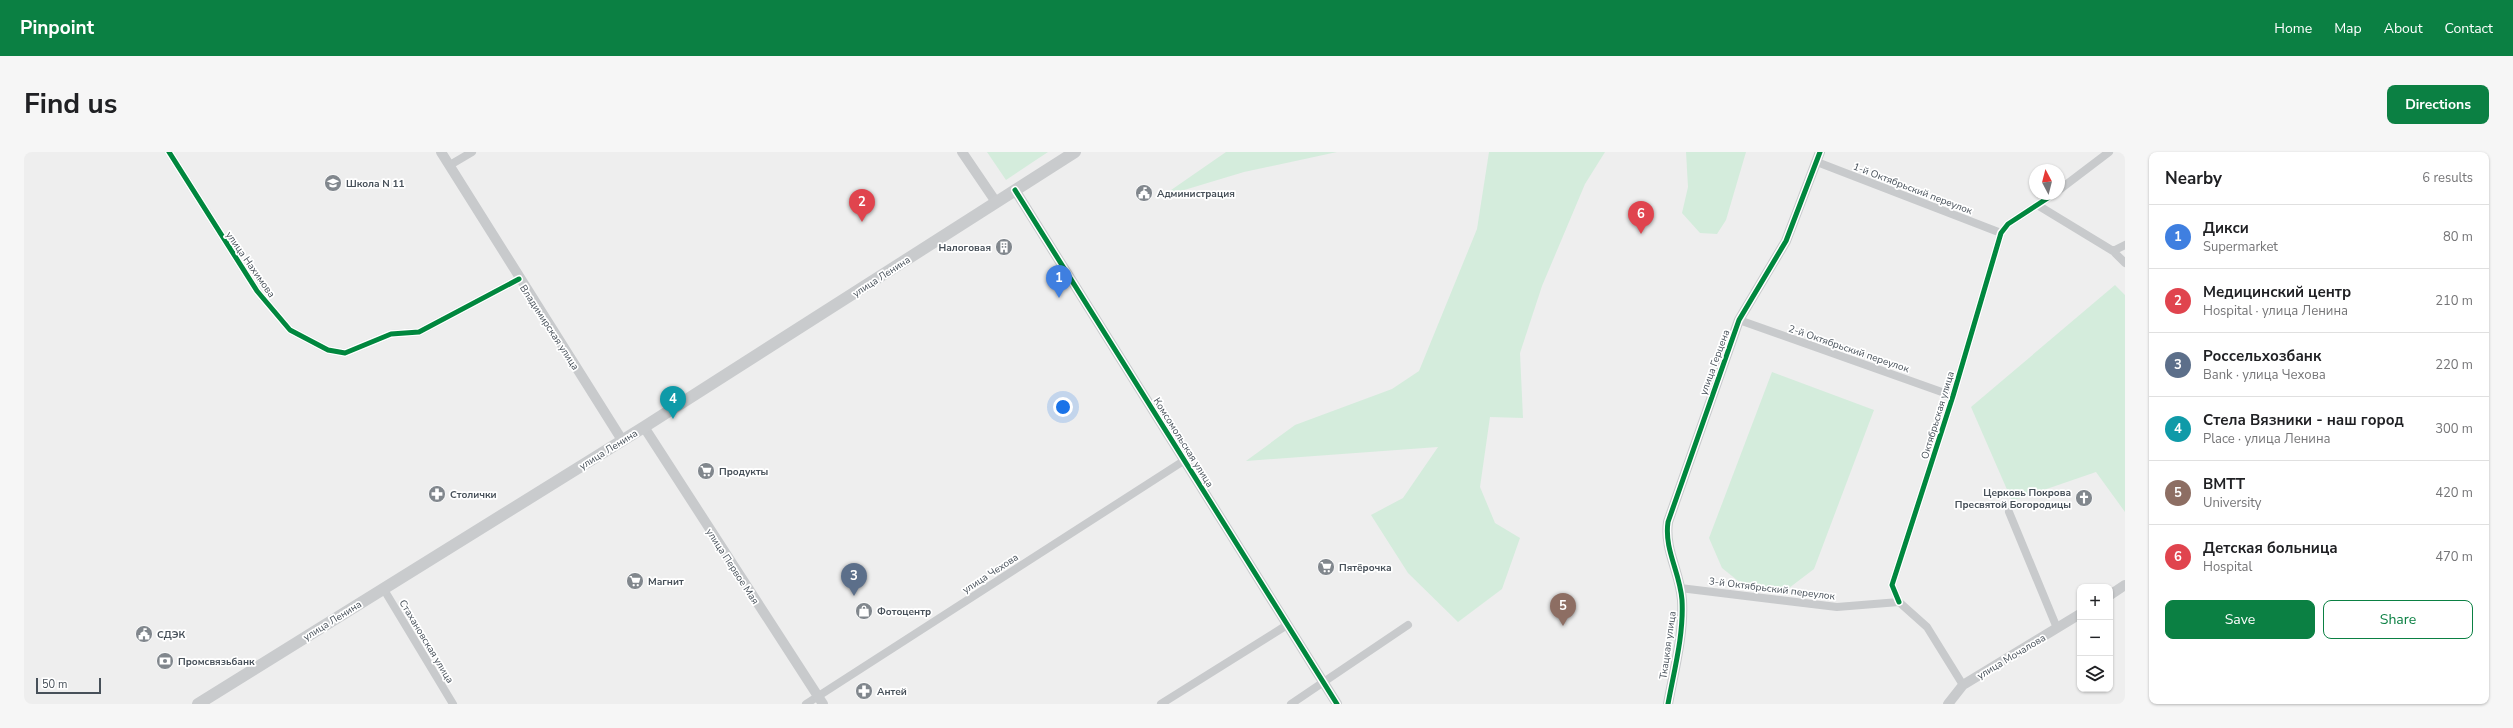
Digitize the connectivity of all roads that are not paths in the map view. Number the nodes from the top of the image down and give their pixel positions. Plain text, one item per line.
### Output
1 (170, 152) edge
2 (441, 152) edge
3 (472, 152) edge
4 (962, 152) edge
5 (1075, 152) edge
6 (2109, 152) edge
7 (1819, 157) edge
8 (450, 165) junction
9 (2065, 185) edge
10 (1015, 190) junction
11 (2046, 200) edge
12 (996, 202) junction
13 (2039, 206) junction
14 (2000, 233) junction
15 (2125, 245) edge
16 (2113, 251) junction
17 (2125, 262) edge
18 (519, 279) junction
19 (1739, 320) junction
20 (1953, 396) junction
21 (644, 427) junction
22 (622, 440) junction
23 (1185, 460) junction
24 (2009, 512) dead end
25 (2125, 586) edge
26 (383, 588) junction
27 (1680, 588) junction
28 (2113, 593) edge
29 (1899, 602) junction
30 (2077, 616) edge
31 (1287, 625) junction
32 (1408, 625) dead end
33 (2058, 628) junction
34 (1324, 683) junction
35 (1963, 685) junction
36 (820, 700) edge
37 (198, 704) edge
38 (453, 704) edge
39 (806, 704) edge
40 (1161, 704) edge
41 (1290, 704) edge
42 (1337, 704) edge
43 (1668, 704) edge
44 (1948, 704) edge

1 - 18 street, улица Нахимова
2 - 8 street, Владимирская улица
3 - 8 street
4 - 12 street
5 - 10 main road, улица Ленина
6 - 9 street
7 - 14 street, 1-й Октябрьский переулок
7 - 19 street, улица Герцена
8 - 18 street, Владимирская улица
10 - 12 main road, улица Ленина
10 - 23 street, Комсомольская улица
11 - 13 street
12 - 21 main road, улица Ленина
13 - 14 street
13 - 16 street
14 - 20 street, Октябрьская улица
15 - 16 street
16 - 17 street
18 - 22 street, Владимирская улица
19 - 20 street, 2-й Октябрьский переулок
19 - 27 street, улица Герцена
20 - 29 street, Октябрьская улица
21 - 22 main road, улица Ленина
21 - 36 street, улица Первое Мая
22 - 26 main road, улица Ленина
23 - 31 street, Комсомольская улица
23 - 36 street, улица Чехова
24 - 33 street
25 - 28 street
26 - 37 main road, улица Ленина
26 - 38 street, Стахановская улица
27 - 29 street, 3-й Октябрьский переулок
27 - 43 street, Ткацкая улица
29 - 35 street
30 - 33 street, улица Мочалова
31 - 34 street, Комсомольская улица
31 - 40 street
32 - 34 street
33 - 35 street, улица Мочалова
34 - 41 street
34 - 42 street, Комсомольская улица
35 - 44 street, улица Мочалова
36 - 39 street, улица Чехова

